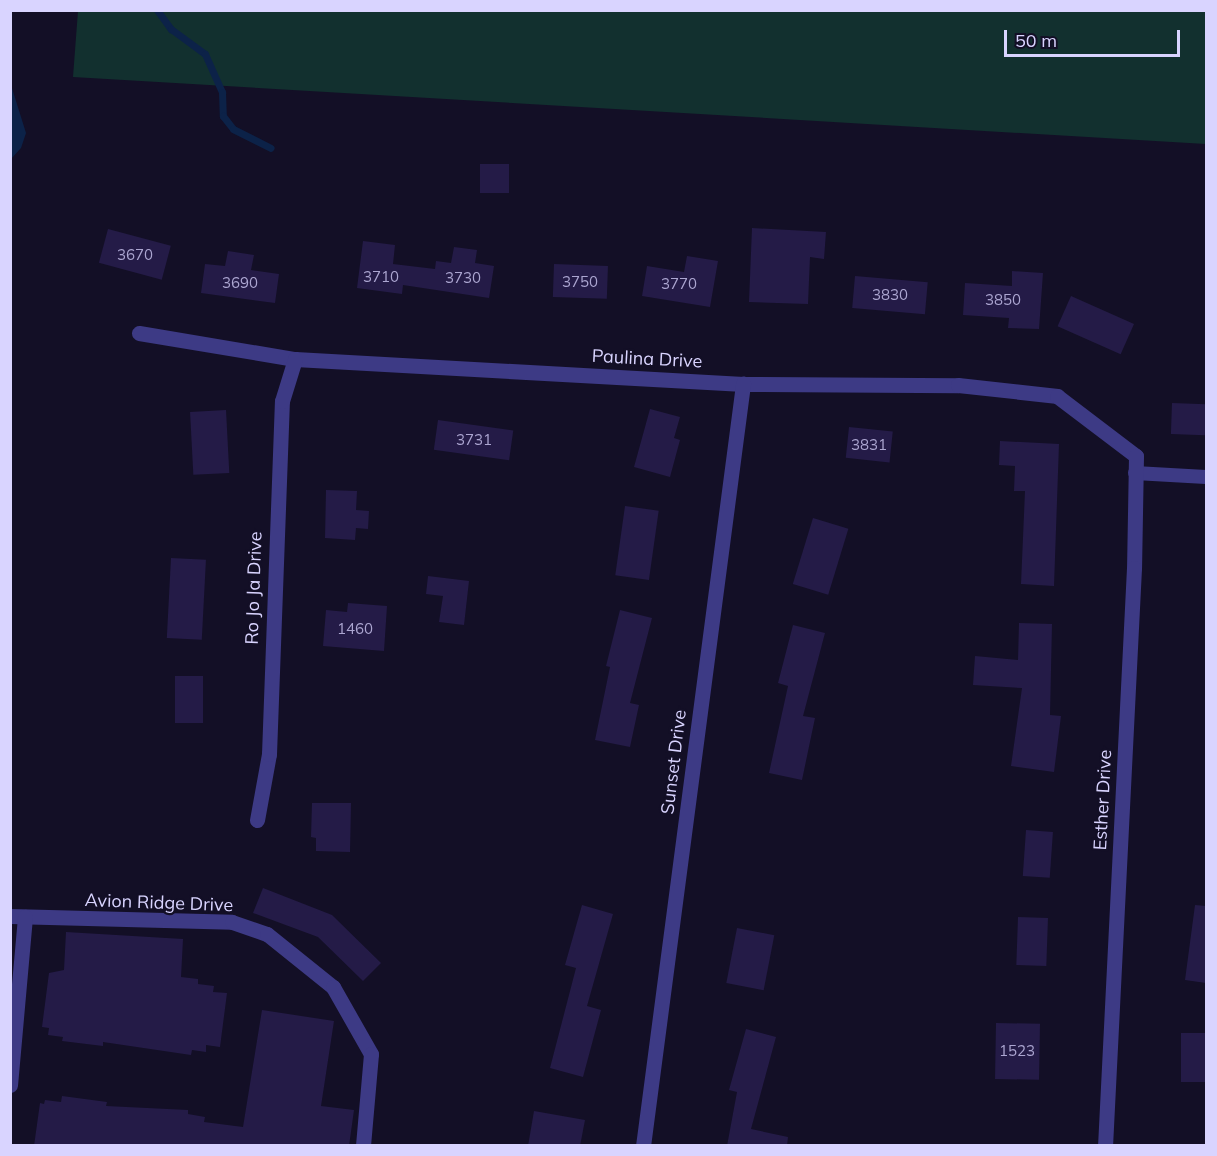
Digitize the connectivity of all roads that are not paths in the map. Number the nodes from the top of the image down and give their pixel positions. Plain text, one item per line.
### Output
1 (139, 333) dead end
2 (295, 359) junction
3 (743, 384) junction
4 (1136, 456) joint
5 (1136, 473) junction
6 (1206, 477) edge
7 (257, 820) dead end
8 (18, 917) edge
9 (10, 1085) edge
10 (363, 1146) edge
11 (643, 1146) edge
12 (1105, 1146) edge

1 - 2 street, Paulina Drive
2 - 3 street, Paulina Drive
2 - 7 street, Ro Jo Ja Drive
3 - 4 street, Paulina Drive
3 - 11 street, Sunset Drive
4 - 5 street, Esther Drive
5 - 6 lane
5 - 12 street, Esther Drive
8 - 9 street
8 - 10 street, Avion Ridge Drive

